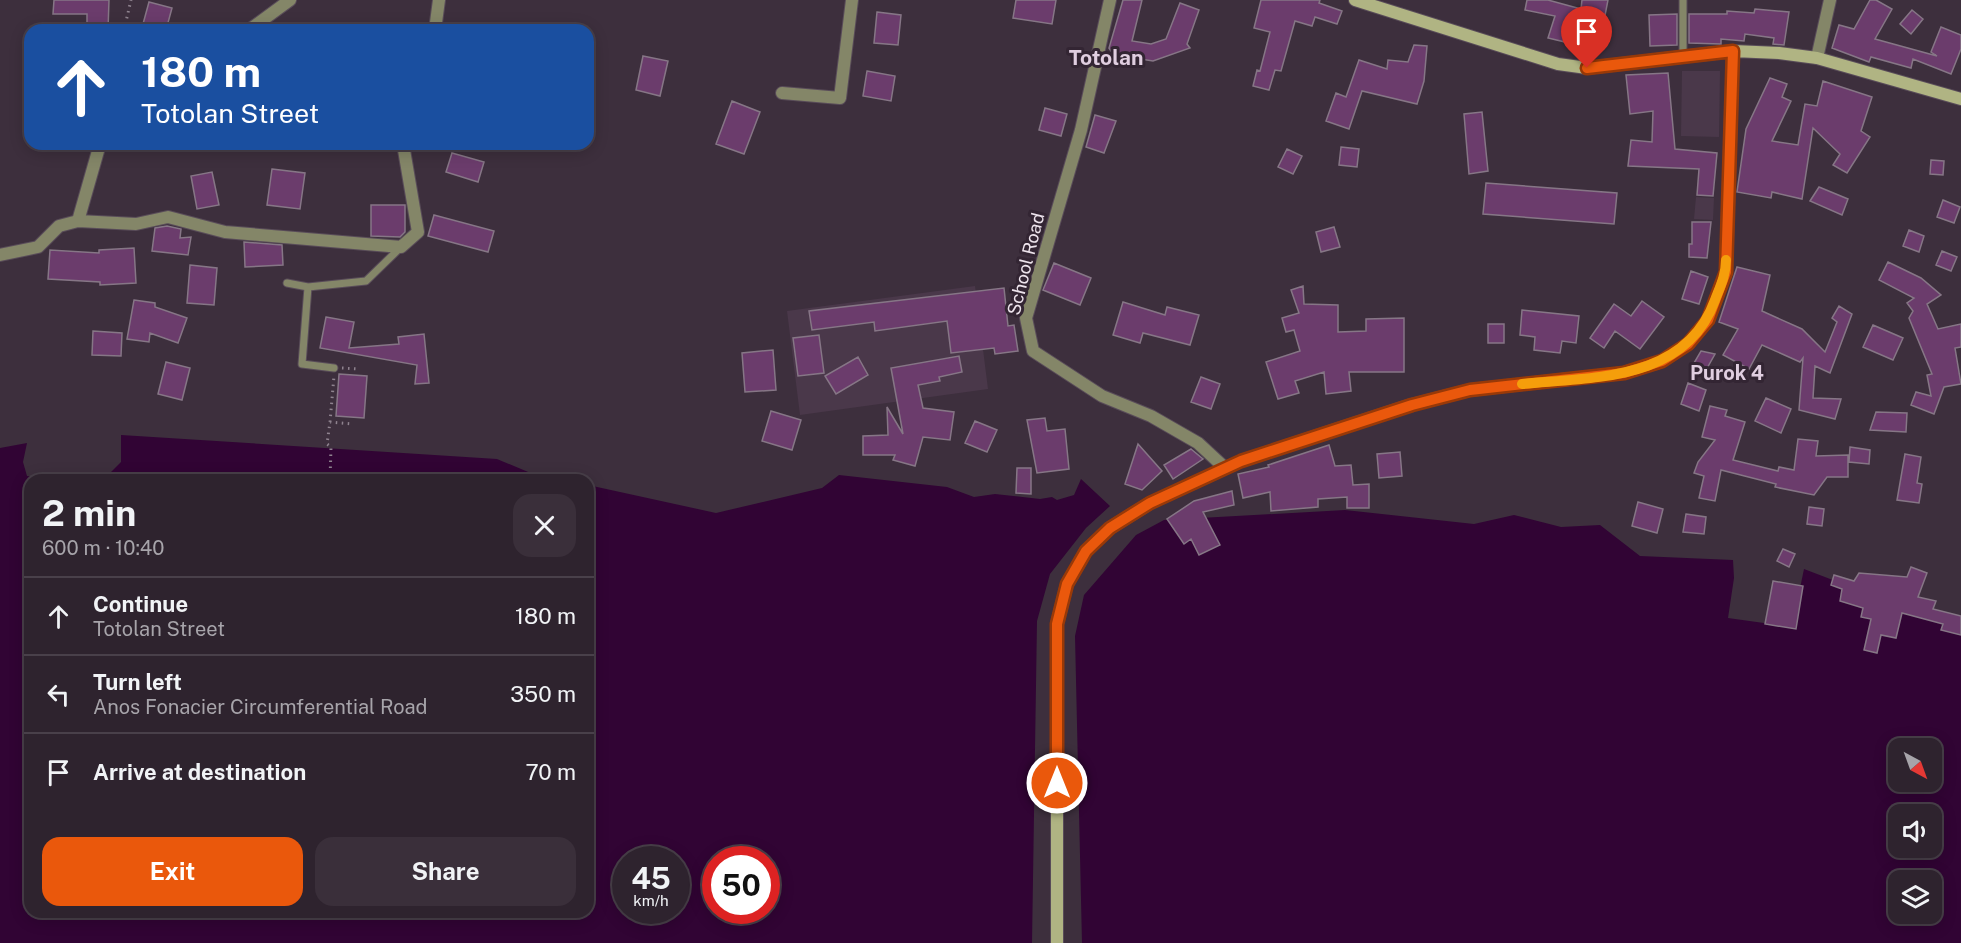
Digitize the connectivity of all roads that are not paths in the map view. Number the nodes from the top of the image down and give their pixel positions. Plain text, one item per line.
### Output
1 (290, 0) edge
2 (439, 0) edge
3 (852, 0) edge
4 (1110, 0) edge
5 (1355, 0) edge
6 (1683, 0) edge
7 (1830, 0) edge
8 (257, 24) edge
9 (436, 24) edge
10 (1733, 51) junction
11 (1683, 57) junction
12 (1817, 58) junction
13 (782, 93) dead end
14 (1961, 99) edge
15 (98, 150) edge
16 (404, 150) edge
17 (78, 222) junction
18 (401, 247) junction
19 (0, 255) edge
20 (286, 283) dead end
21 (308, 286) junction
22 (334, 368) road end
23 (1225, 468) junction
24 (1057, 943) edge

1 - 8 street
2 - 9 street
3 - 13 street
4 - 23 street, School Road
5 - 11 main road
6 - 11 lane
7 - 12 street
10 - 11 main road
10 - 12 main road
10 - 23 main road
12 - 14 main road
15 - 17 street
16 - 18 street
17 - 18 street
17 - 19 street
18 - 21 lane
20 - 21 lane
21 - 22 lane
23 - 24 main road

